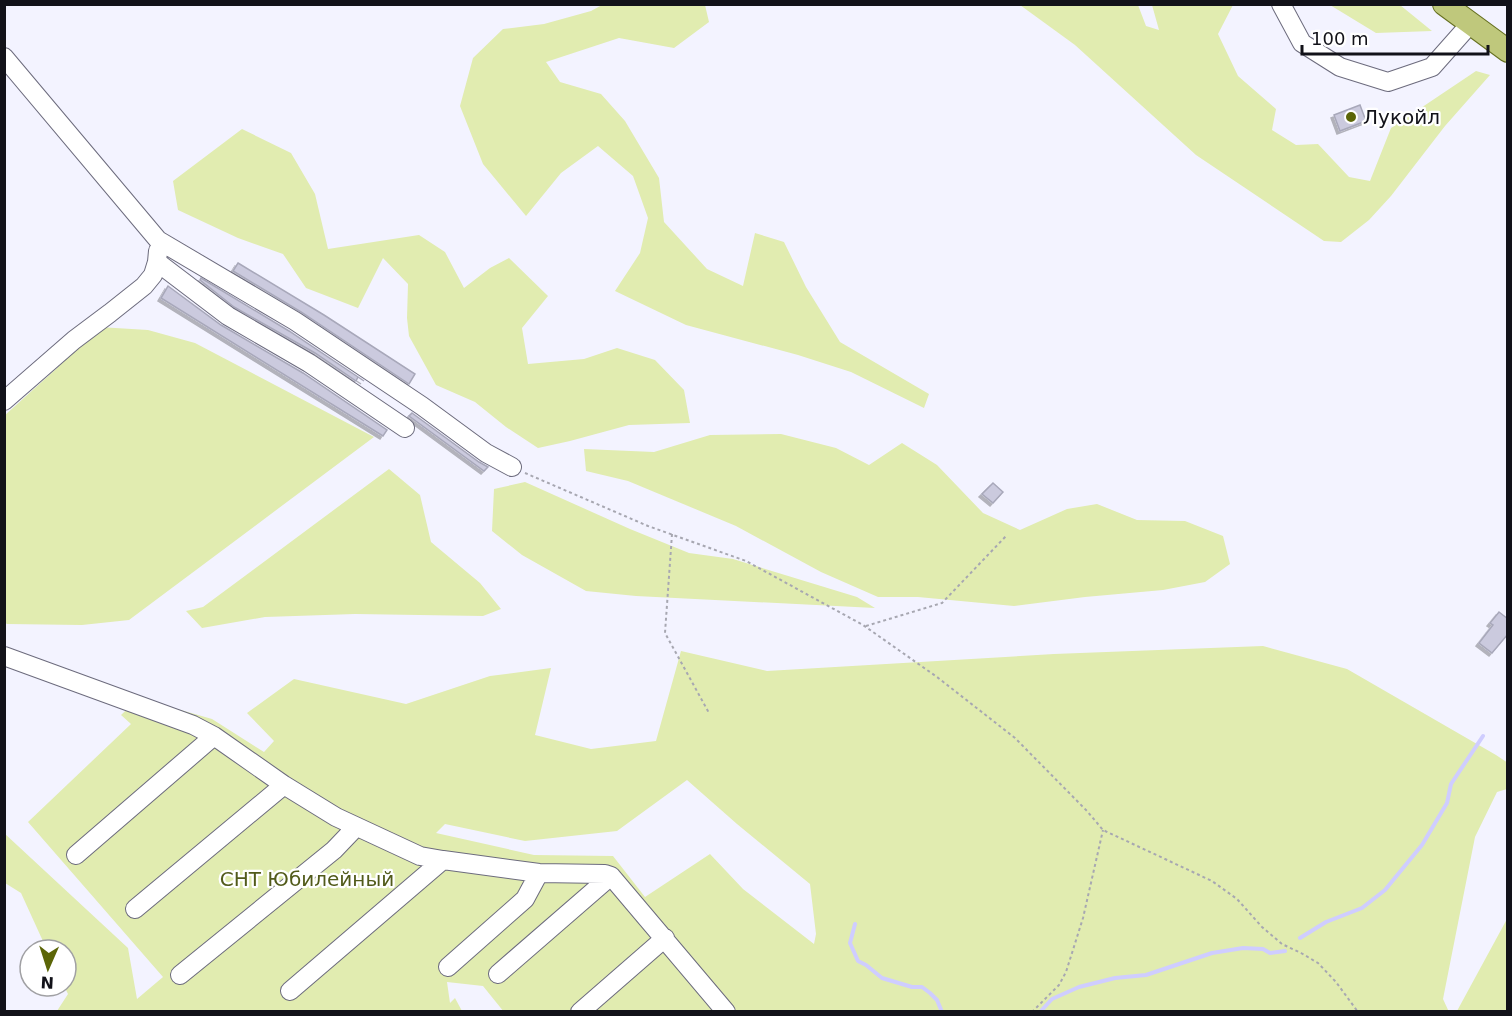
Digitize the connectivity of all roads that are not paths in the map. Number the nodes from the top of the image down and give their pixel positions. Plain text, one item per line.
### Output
1 (1281, 4) edge
2 (1456, 10) edge
3 (1508, 51) edge
4 (4, 57) edge
5 (158, 240) junction
6 (158, 262) junction
7 (4, 401) edge
8 (405, 428) dead end
9 (512, 467) road end
10 (4, 656) edge
11 (214, 736) junction
12 (284, 786) junction
13 (356, 827) junction
14 (76, 855) dead end
15 (443, 860) junction
16 (539, 873) junction
17 (611, 876) junction
18 (135, 909) dead end
19 (665, 938) junction
20 (448, 967) dead end
21 (498, 974) dead end
22 (180, 975) dead end
23 (290, 991) dead end
24 (716, 1008) edge
25 (580, 1011) edge

1 - 2 street
2 - 3 main road
4 - 5 street
5 - 6 street
5 - 9 street
6 - 7 street
6 - 8 street
10 - 11 street
11 - 12 street
11 - 14 street
12 - 13 street
12 - 18 street
13 - 15 street
13 - 22 street
15 - 16 street
15 - 23 street
16 - 17 street
16 - 20 street
17 - 19 street
17 - 21 street
19 - 24 street
19 - 25 street

